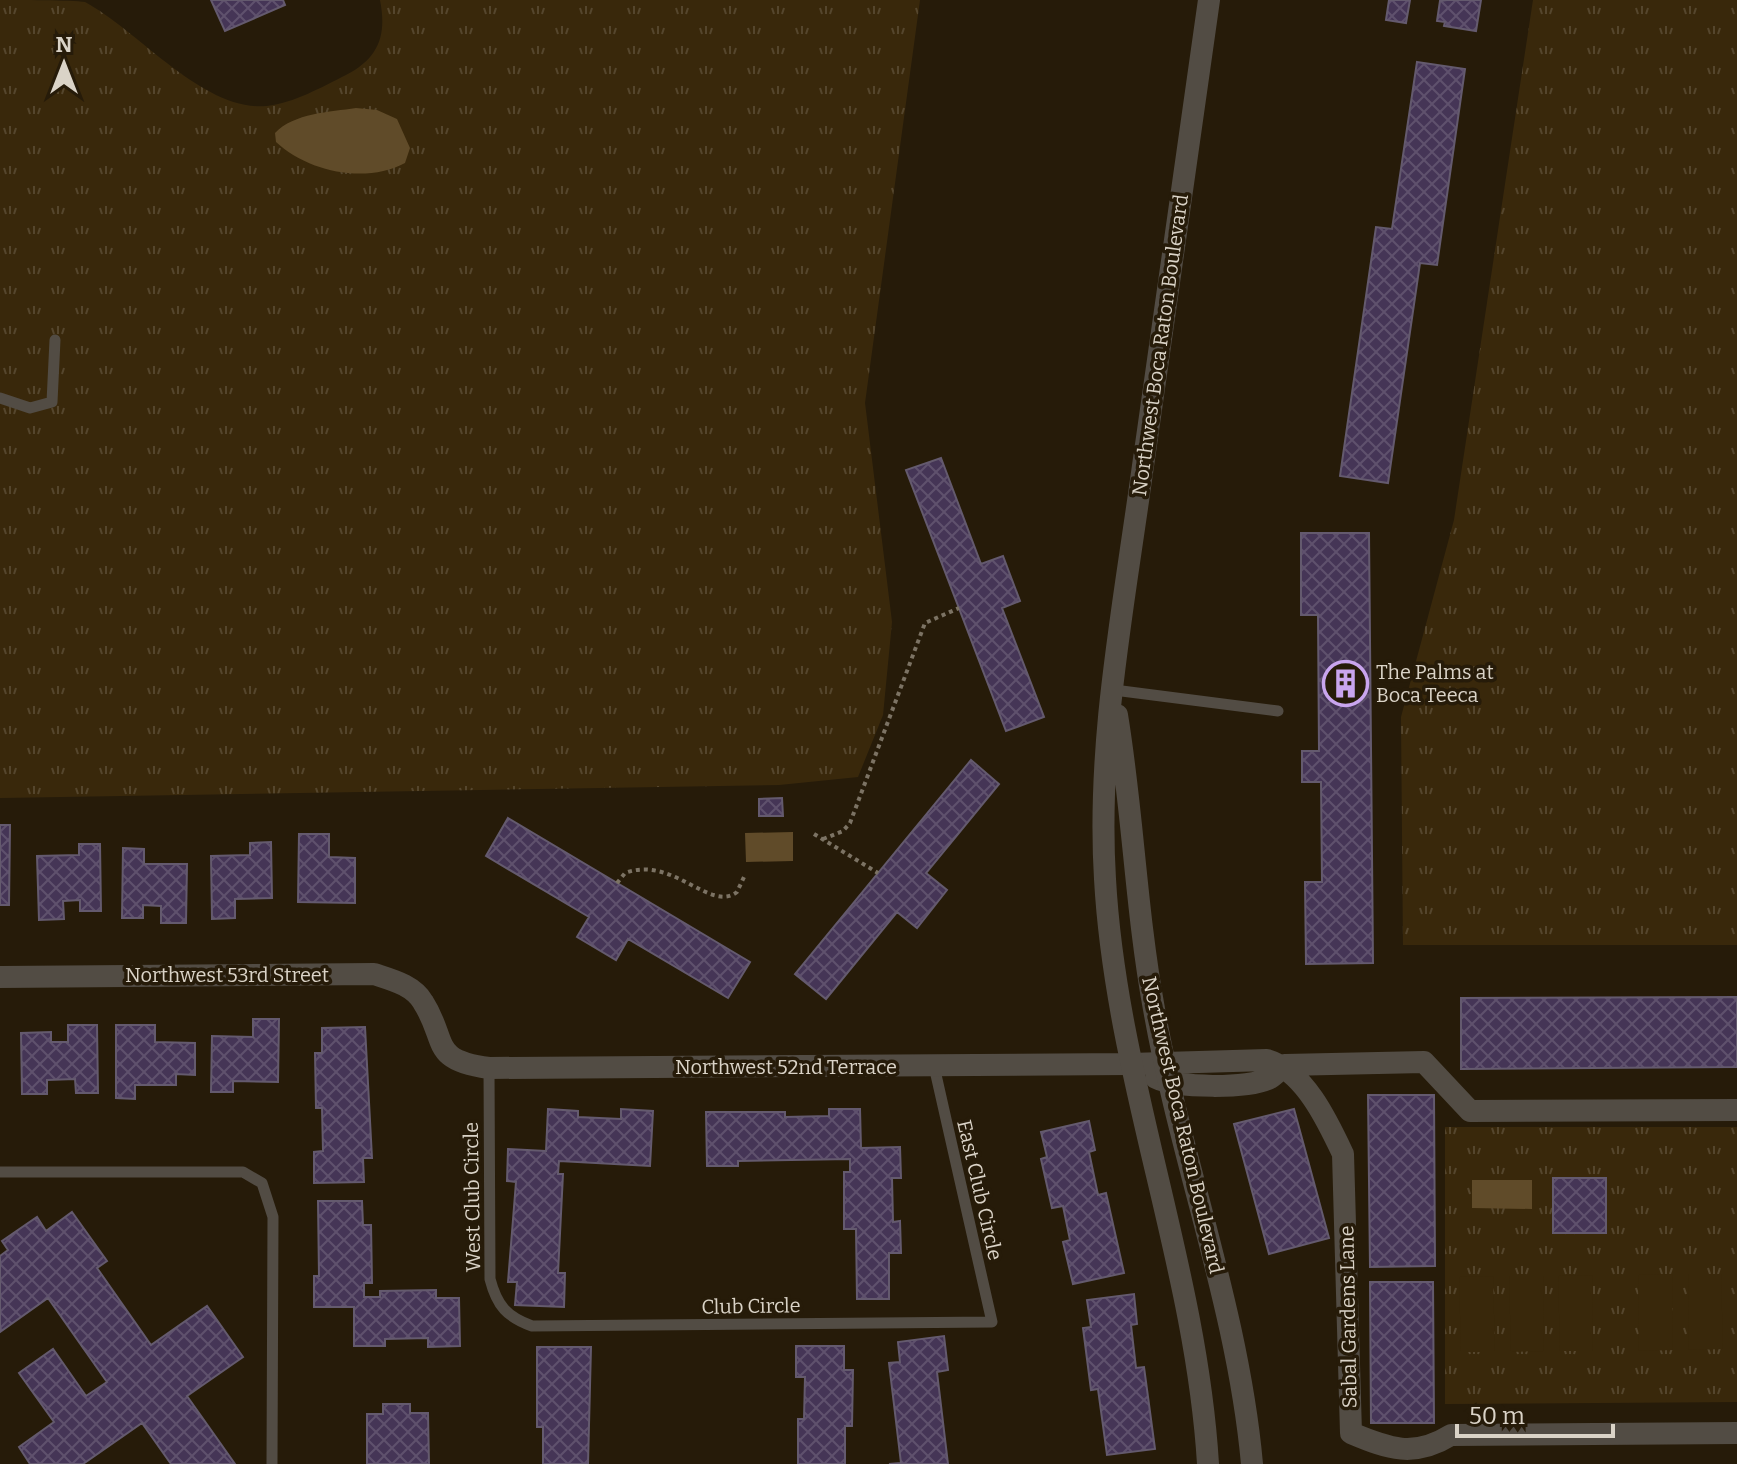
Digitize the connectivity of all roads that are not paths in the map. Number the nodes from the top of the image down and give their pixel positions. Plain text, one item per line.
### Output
1 (1209, 0) edge
2 (55, 340) dead end
3 (0, 398) edge
4 (1114, 690) junction
5 (1278, 711) dead end
6 (0, 977) edge
7 (432, 1021) joint
8 (1165, 1061) junction
9 (1130, 1064) junction
10 (1285, 1065) junction
11 (934, 1066) junction
12 (489, 1068) junction
13 (1170, 1085) junction
14 (1737, 1110) edge
15 (0, 1172) edge
16 (511, 1318) joint
17 (992, 1322) joint
18 (1737, 1433) edge
19 (272, 1464) edge
20 (1208, 1464) edge
21 (1252, 1464) edge

1 - 4 street, Northwest Boca Raton Boulevard
2 - 3 lane
4 - 5 lane
4 - 8 street, Northwest Boca Raton Boulevard
4 - 9 street, Northwest Boca Raton Boulevard
6 - 7 street, Northwest 53rd Street
7 - 12 street, Northwest 52nd Terrace
8 - 9 street, Northwest 52nd Terrace
8 - 10 street
8 - 13 street, Northwest Boca Raton Boulevard
9 - 11 street, Northwest 52nd Terrace
9 - 13 street
9 - 20 street, Northwest Boca Raton Boulevard
10 - 13 street
10 - 14 street
10 - 18 street, Sabal Gardens Lane
11 - 12 street, Northwest 52nd Terrace
11 - 17 lane, East Club Circle
12 - 16 lane, West Club Circle
13 - 21 street, Northwest Boca Raton Boulevard
15 - 19 lane
16 - 17 lane, Club Circle

